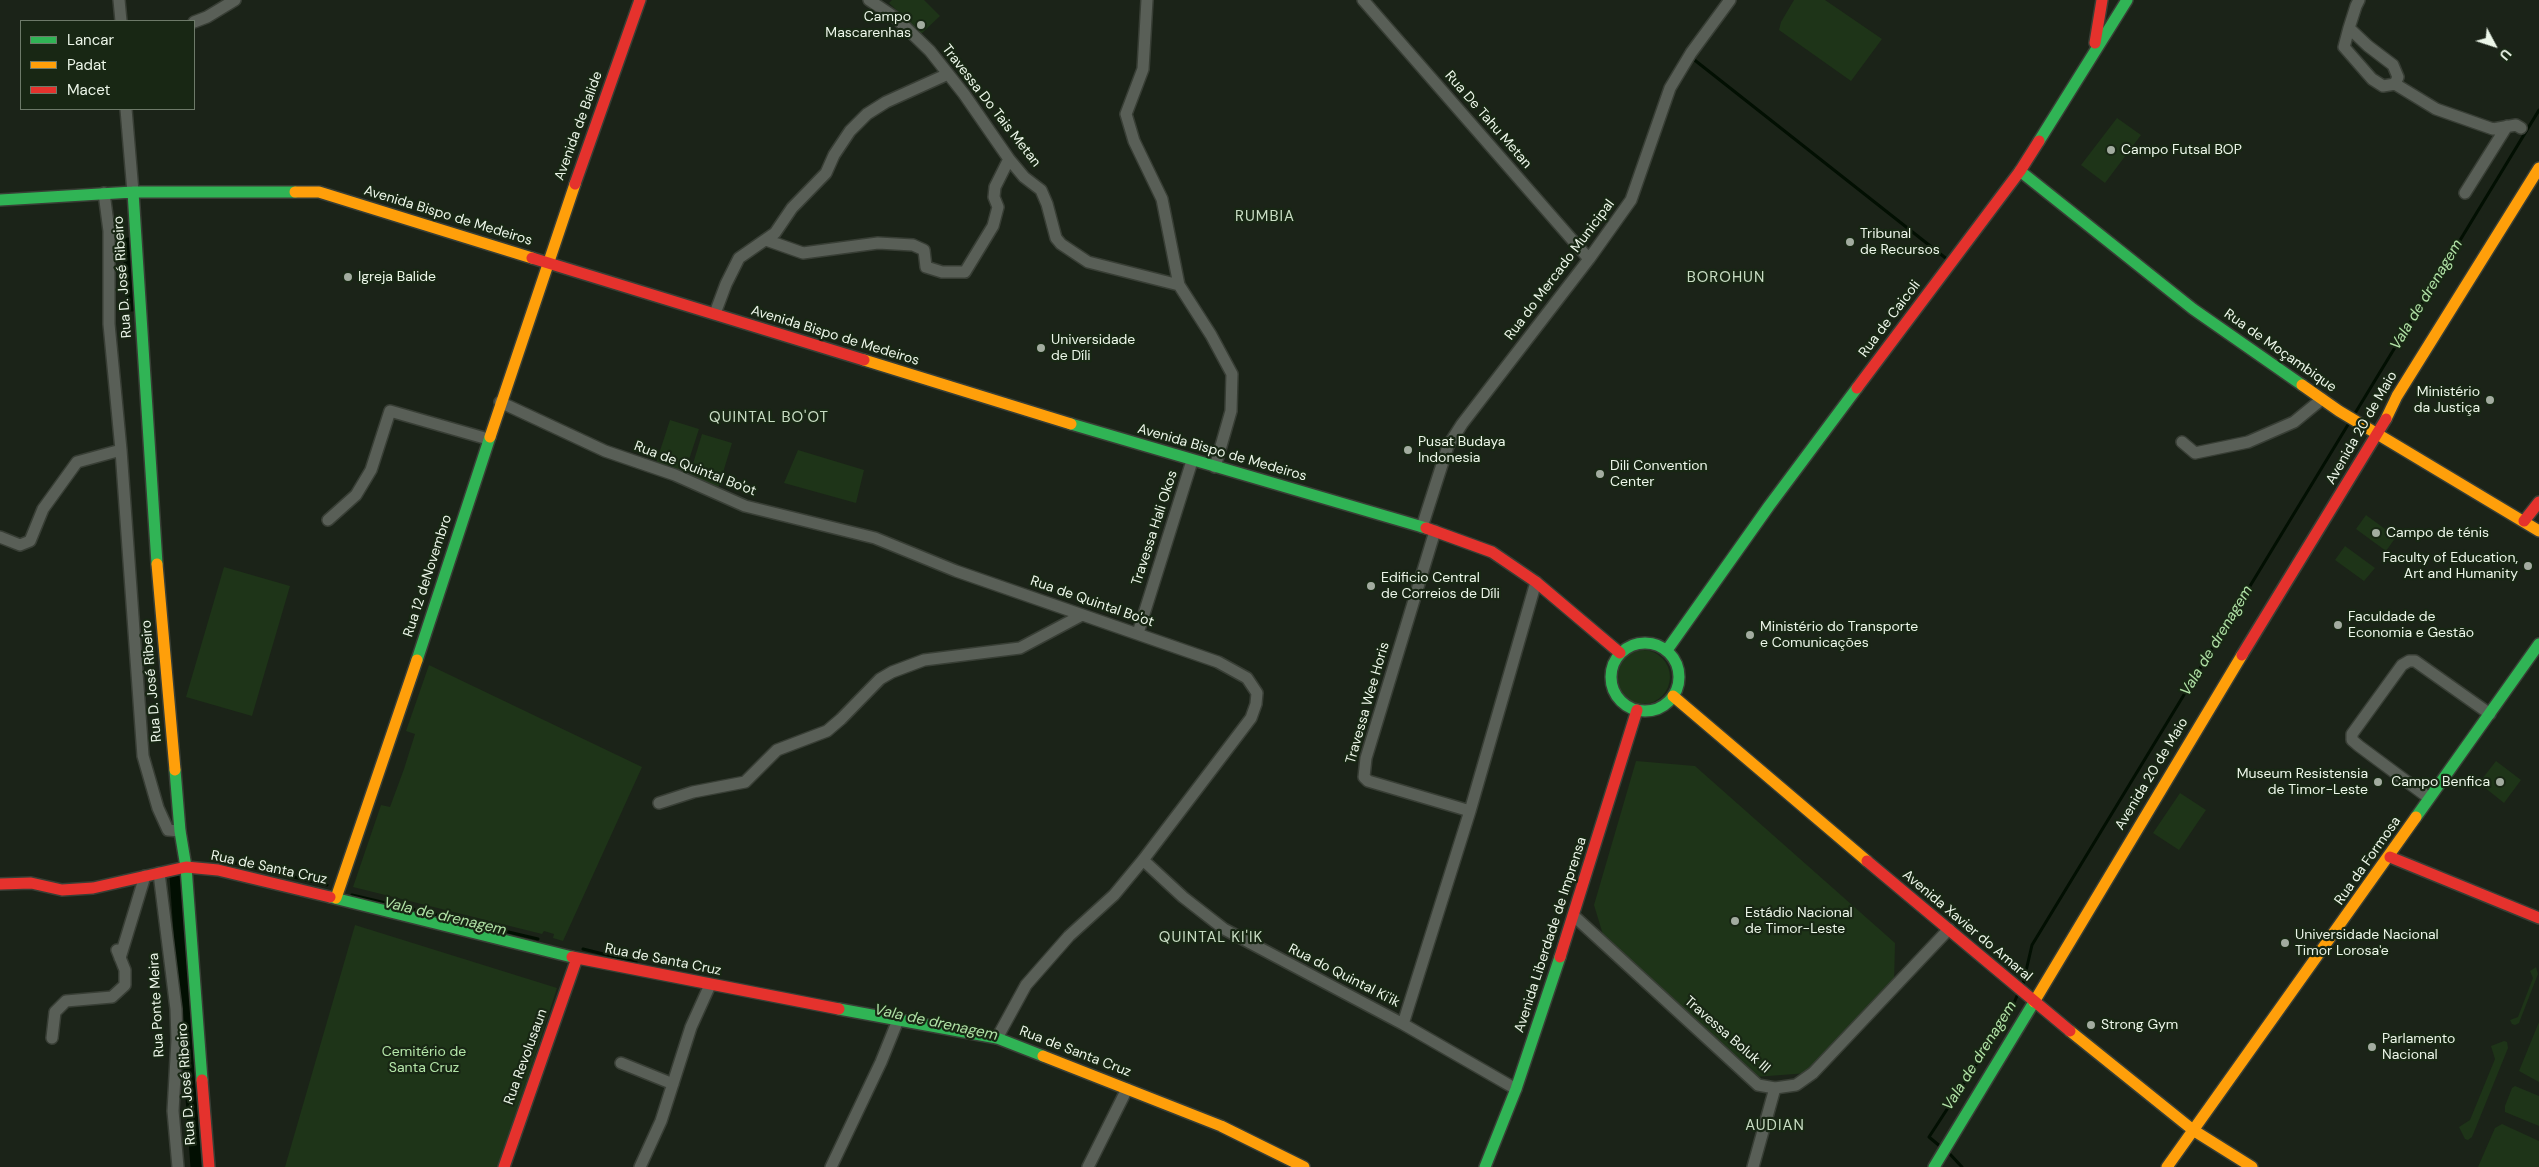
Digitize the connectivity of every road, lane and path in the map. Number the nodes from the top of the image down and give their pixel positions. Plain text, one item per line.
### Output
1 (119, 0) edge
2 (234, 0) edge
3 (640, 0) edge
4 (869, 0) edge
5 (1148, 0) edge
6 (1363, 0) edge
7 (1729, 0) edge
8 (2102, 0) edge
9 (2127, 0) edge
10 (2360, 0) edge
11 (121, 20) edge
12 (195, 22) edge
13 (2349, 28) junction
14 (2091, 57) junction
15 (948, 74) junction
16 (2395, 84) junction
17 (126, 110) edge
18 (2507, 126) junction
19 (2521, 128) dead end
20 (1009, 158) junction
21 (2539, 168) edge
22 (2020, 171) junction
23 (133, 192) junction
24 (104, 193) junction
25 (2465, 193) dead end
26 (0, 200) edge
27 (766, 240) junction
28 (1589, 259) junction
29 (546, 263) junction
30 (1179, 285) junction
31 (717, 308) dead end
32 (2322, 399) junction
33 (500, 402) junction
34 (2378, 434) junction
35 (488, 439) junction
36 (2182, 442) dead end
37 (121, 450) junction
38 (1192, 461) junction
39 (1215, 467) junction
40 (2539, 502) edge
41 (328, 520) dead end
42 (2524, 521) junction
43 (1422, 527) junction
44 (1435, 531) junction
45 (2539, 531) edge
46 (0, 537) edge
47 (1536, 582) junction
48 (1082, 616) junction
49 (1138, 633) junction
50 (2539, 644) edge
51 (1667, 650) junction
52 (1620, 653) junction
53 (1673, 696) junction
54 (1636, 710) junction
55 (2490, 714) junction
56 (2429, 798) junction
57 (659, 804) dead end
58 (1470, 811) junction
59 (180, 831) junction
60 (2390, 857) junction
61 (1143, 860) junction
62 (186, 867) junction
63 (159, 873) junction
64 (145, 876) junction
65 (0, 884) edge
66 (336, 898) junction
67 (1574, 916) junction
68 (2539, 918) edge
69 (1949, 929) junction
70 (577, 958) junction
71 (710, 985) junction
72 (2034, 1002) junction
73 (898, 1020) junction
74 (1403, 1024) junction
75 (999, 1034) junction
76 (52, 1038) dead end
77 (621, 1063) dead end
78 (673, 1084) junction
79 (1775, 1088) junction
80 (1127, 1089) junction
81 (1516, 1089) junction
82 (2193, 1130) junction
83 (178, 1167) edge
84 (209, 1167) edge
85 (504, 1167) edge
86 (640, 1167) edge
87 (830, 1167) edge
88 (1088, 1167) edge
89 (1304, 1167) edge
90 (1485, 1167) edge
91 (1753, 1167) edge
92 (1934, 1167) edge
93 (2167, 1167) edge
94 (2252, 1167) edge

1 - 11 street
2 - 12 street
3 - 29 main road, Avenida de Balide
4 - 15 street, Travessa Do Tais Metan
5 - 30 street
6 - 28 street, Rua De Tahu Metan
7 - 28 street, Rua do Mercado Municipal
8 - 14 main road
9 - 14 main road, Rua de Caicoli
10 - 13 street
13 - 16 street
13 - 16 street
14 - 22 main road, Rua de Caicoli
15 - 20 street, Travessa Do Tais Metan
15 - 27 street
16 - 18 street
17 - 23 street
18 - 19 street
18 - 25 street
20 - 27 street
20 - 30 street, Travessa Do Tais Metan
21 - 34 main road, Avenida 20 de Maio
22 - 32 main road, Rua de Moçambique
22 - 51 main road, Rua de Caicoli
23 - 24 main road, Avenida Bispo de Medeiros
23 - 29 main road, Avenida Bispo de Medeiros
23 - 59 main road, Rua D. José Ribeiro
24 - 26 main road, Avenida Bispo de Medeiros
24 - 37 street
27 - 31 street
28 - 43 street, Rua do Mercado Municipal
29 - 33 main road, Rua 12 deNovembro
29 - 38 main road, Avenida Bispo de Medeiros
30 - 39 street
32 - 34 main road, Rua de Moçambique
32 - 36 street
33 - 35 main road, Rua 12 deNovembro
33 - 48 street, Rua de Quintal Bo'ot
34 - 42 main road, Rua de Moçambique
34 - 72 main road, Avenida 20 de Maio
35 - 41 street
35 - 66 main road, Rua 12 deNovembro
37 - 46 street
37 - 59 street
38 - 39 main road, Avenida Bispo de Medeiros
38 - 49 street, Travessa Hali Okos
39 - 43 main road, Avenida Bispo de Medeiros
40 - 42 main road
42 - 45 main road, Rua de Moçambique
43 - 44 main road, Avenida Bispo de Medeiros
44 - 47 main road, Avenida Bispo de Medeiros
44 - 58 street, Travessa Wee Horis
47 - 52 main road, Avenida Bispo de Medeiros
47 - 58 street
48 - 49 street, Rua de Quintal Bo'ot
48 - 57 street
49 - 61 street, Rua de Quintal Bo'ot
50 - 55 main road, Rua da Formosa
51 - 52 main road
51 - 53 main road
52 - 54 main road
53 - 54 main road
53 - 69 main road, Avenida Xavier do Amaral
54 - 67 main road, Avenida Liberdade de Imprensa
55 - 56 main road, Rua da Formosa
55 - 56 street
56 - 60 main road, Rua da Formosa
58 - 74 street
59 - 62 main road, Rua D. José Ribeiro
60 - 68 main road
60 - 82 main road, Rua da Formosa
61 - 74 street, Rua do Quintal Ki'ik
61 - 75 street, Rua de Quintal Bo'ot
62 - 63 main road, Rua de Santa Cruz
62 - 66 main road, Rua de Santa Cruz
62 - 84 main road, Rua D. José Ribeiro
63 - 64 main road, Rua de Santa Cruz
63 - 83 street, Rua Ponte Meira
64 - 65 main road, Rua de Santa Cruz
64 - 76 street
66 - 70 main road, Rua de Santa Cruz
67 - 79 street, Travessa Boluk III
67 - 81 main road, Avenida Liberdade de Imprensa
69 - 72 main road, Avenida Xavier do Amaral
69 - 79 street, Travessa Boluk III
70 - 71 main road, Rua de Santa Cruz
70 - 85 main road, Rua Revolusaun
71 - 73 main road, Rua de Santa Cruz
71 - 78 street
72 - 82 main road, Avenida Xavier do Amaral
72 - 92 main road, Avenida 20 de Maio
73 - 75 main road, Rua de Santa Cruz
73 - 87 street
74 - 81 street, Rua do Quintal Ki'ik
75 - 80 main road, Rua de Santa Cruz
77 - 78 street
78 - 86 street
79 - 91 street
80 - 88 street
80 - 89 main road, Rua de Santa Cruz
81 - 90 main road, Avenida Liberdade de Imprensa
82 - 93 main road, Rua da Formosa
82 - 94 main road, Avenida Xavier do Amaral

